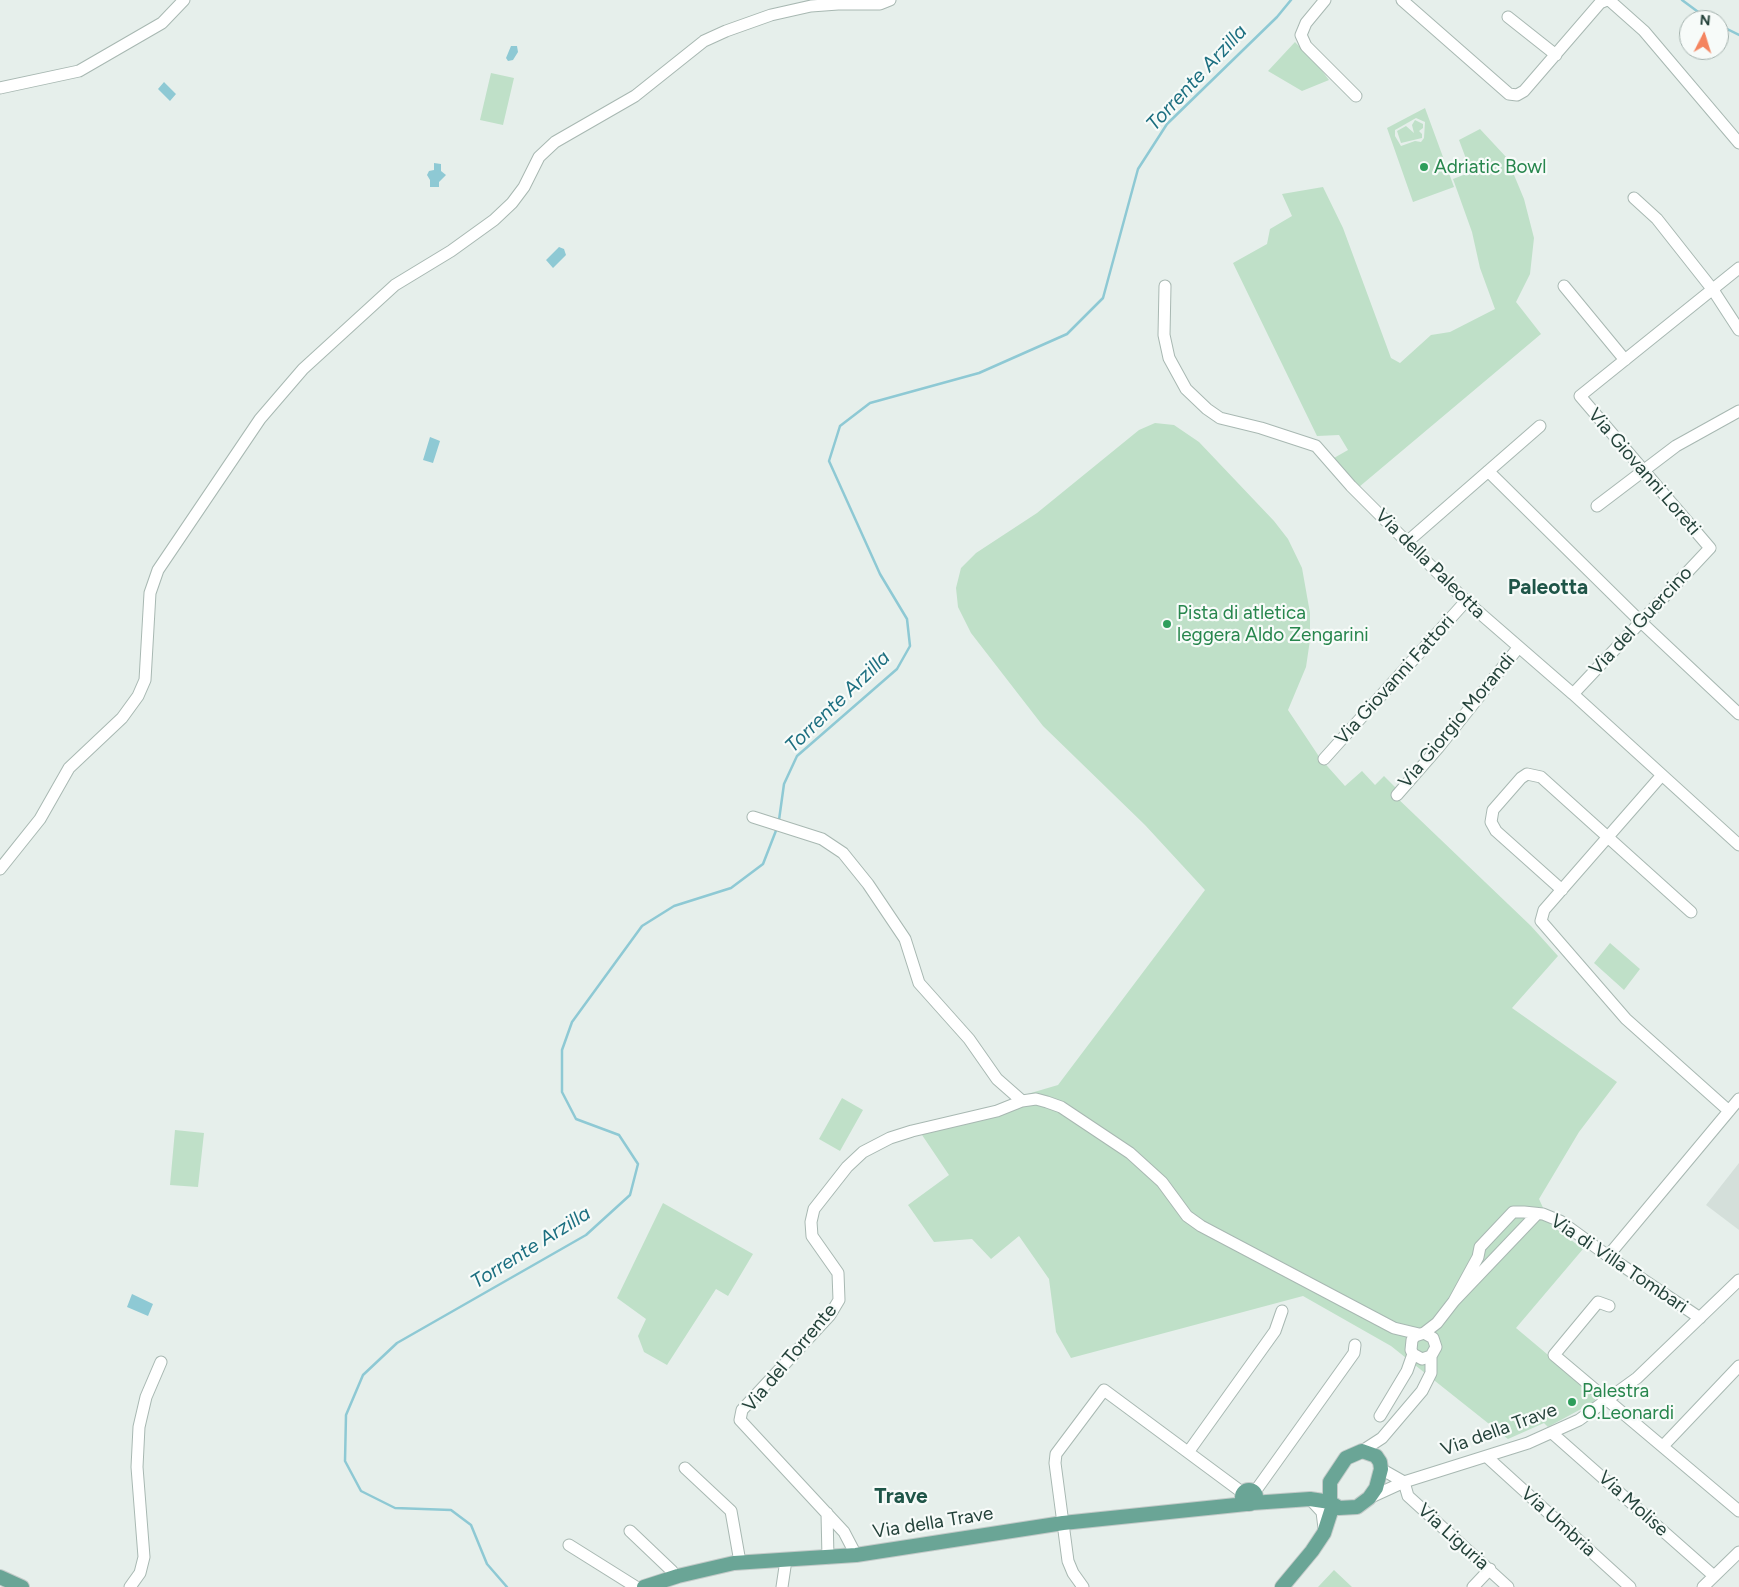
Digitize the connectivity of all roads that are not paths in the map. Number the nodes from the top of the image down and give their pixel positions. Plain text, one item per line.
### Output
1 (184, 0) edge
2 (890, 0) edge
3 (1325, 0) edge
4 (1402, 0) edge
5 (1608, 0) edge
6 (1508, 18) dead end
7 (1556, 54) junction
8 (0, 88) edge
9 (1356, 96) dead end
10 (1739, 143) edge
11 (1634, 198) dead end
12 (1739, 268) edge
13 (1165, 286) dead end
14 (1564, 286) dead end
15 (1713, 290) junction
16 (1739, 330) edge
17 (1625, 360) junction
18 (1739, 413) edge
19 (1540, 426) dead end
20 (1488, 471) junction
21 (1643, 472) junction
22 (1597, 506) dead end
23 (1407, 542) junction
24 (1710, 548) joint
25 (1466, 601) junction
26 (1641, 622) junction
27 (1518, 648) junction
28 (1572, 694) junction
29 (1739, 714) edge
30 (1324, 760) dead end
31 (1662, 775) junction
32 (1397, 795) dead end
33 (753, 818) dead end
34 (1608, 837) junction
35 (1739, 845) edge
36 (0, 868) edge
37 (1562, 890) junction
38 (1691, 912) dead end
39 (1739, 1099) edge
40 (1022, 1101) junction
41 (1729, 1111) junction
42 (1536, 1215) junction
43 (1608, 1256) junction
44 (1738, 1282) edge
45 (1454, 1301) junction
46 (1610, 1306) dead end
47 (1282, 1311) dead end
48 (1700, 1318) junction
49 (1437, 1323) junction
50 (1394, 1328) junction
51 (1422, 1334) junction
52 (1435, 1342) junction
53 (1355, 1345) dead end
54 (1414, 1352) junction
55 (1432, 1356) junction
56 (161, 1362) dead end
57 (1739, 1366) edge
58 (1427, 1382) junction
59 (1608, 1400) junction
60 (1380, 1416) dead end
61 (1552, 1433) junction
62 (1382, 1438) junction
63 (1663, 1446) junction
64 (1189, 1451) junction
65 (1362, 1451) junction
66 (1487, 1457) junction
67 (1380, 1465) junction
68 (685, 1468) dead end
69 (1330, 1482) junction
70 (1404, 1482) junction
71 (1246, 1498) junction
72 (1369, 1498) junction
73 (1310, 1499) junction
74 (1332, 1503) junction
75 (1350, 1509) junction
76 (1739, 1511) edge
77 (827, 1513) junction
78 (1063, 1523) junction
79 (630, 1531) dead end
80 (1324, 1533) junction
81 (569, 1545) dead end
82 (1739, 1552) edge
83 (856, 1555) junction
84 (828, 1558) junction
85 (786, 1560) junction
86 (740, 1562) junction
87 (1490, 1569) junction
88 (1714, 1576) junction
89 (0, 1577) edge
90 (674, 1577) junction
91 (22, 1587) edge
92 (130, 1587) edge
93 (636, 1587) edge
94 (644, 1587) edge
95 (782, 1587) edge
96 (1083, 1587) edge
97 (1282, 1587) edge
98 (1473, 1587) edge
99 (1508, 1587) edge
100 (1630, 1587) edge
101 (1703, 1587) edge

1 - 8 street
2 - 36 street
3 - 9 street
4 - 7 street
5 - 7 street
5 - 10 street
6 - 7 street
11 - 15 street
12 - 15 street
13 - 23 street, Via della Paleotta
14 - 17 street
15 - 16 street
15 - 17 street
17 - 21 street, Via Giovanni Loreti
18 - 21 street
19 - 20 street
20 - 23 street
20 - 26 street
21 - 22 street
21 - 24 street, Via Giovanni Loreti
23 - 25 street, Via della Paleotta
24 - 26 street, Via del Guercino
25 - 27 street, Via della Paleotta
25 - 30 street, Via Giovanni Fattori
26 - 28 street, Via del Guercino
26 - 29 street
27 - 28 street, Via della Paleotta
27 - 32 street, Via Giorgio Morandi
28 - 31 street, Via della Paleotta
31 - 34 street
31 - 35 street, Via della Paleotta
33 - 40 street
34 - 37 street
34 - 37 street
34 - 38 street
37 - 41 street
39 - 41 street
40 - 50 street
40 - 77 street, Via del Torrente
41 - 43 street
42 - 43 street, Via di Villa Tombari
42 - 45 street
42 - 45 street, Via di Villa Tombari
43 - 48 street, Via di Villa Tombari
44 - 48 street, Via della Trave
45 - 49 street
46 - 59 street
47 - 64 street
48 - 59 street, Via della Trave
49 - 51 street
49 - 52 street
50 - 51 street
50 - 54 street
51 - 52 street
51 - 54 street
52 - 55 street
53 - 71 street
54 - 55 street
54 - 58 street
54 - 60 street
55 - 58 street
56 - 92 street
57 - 63 street
58 - 62 street
59 - 61 street, Via della Trave
59 - 63 street
61 - 66 street, Via della Trave
61 - 88 street, Via Molise
62 - 65 street
62 - 67 street
63 - 76 street
64 - 71 street
64 - 78 street
65 - 67 main road
65 - 69 main road
66 - 70 street, Via della Trave
66 - 100 street, Via Umbria
67 - 70 street
67 - 72 main road
68 - 86 street
69 - 73 main road
69 - 74 main road
70 - 72 street, Via della Trave
70 - 87 street, Via Liguria
71 - 73 main road, Via della Trave
71 - 78 main road, Via della Trave
72 - 75 main road, Via della Trave
73 - 74 main road, Via della Trave
73 - 80 street
74 - 75 main road, Via della Trave
74 - 80 main road
75 - 80 main road
77 - 83 street, Via del Torrente
77 - 84 street
78 - 83 main road, Via della Trave
78 - 96 street
79 - 90 street
80 - 97 main road
81 - 93 street
82 - 88 street
83 - 84 main road, Via della Trave
84 - 85 main road, Via della Trave
85 - 86 main road, Via della Trave
85 - 95 street
86 - 90 main road, Via della Trave
87 - 98 street
87 - 99 street, Via Liguria
88 - 101 street
89 - 91 main road
90 - 94 main road, Via della Trave

